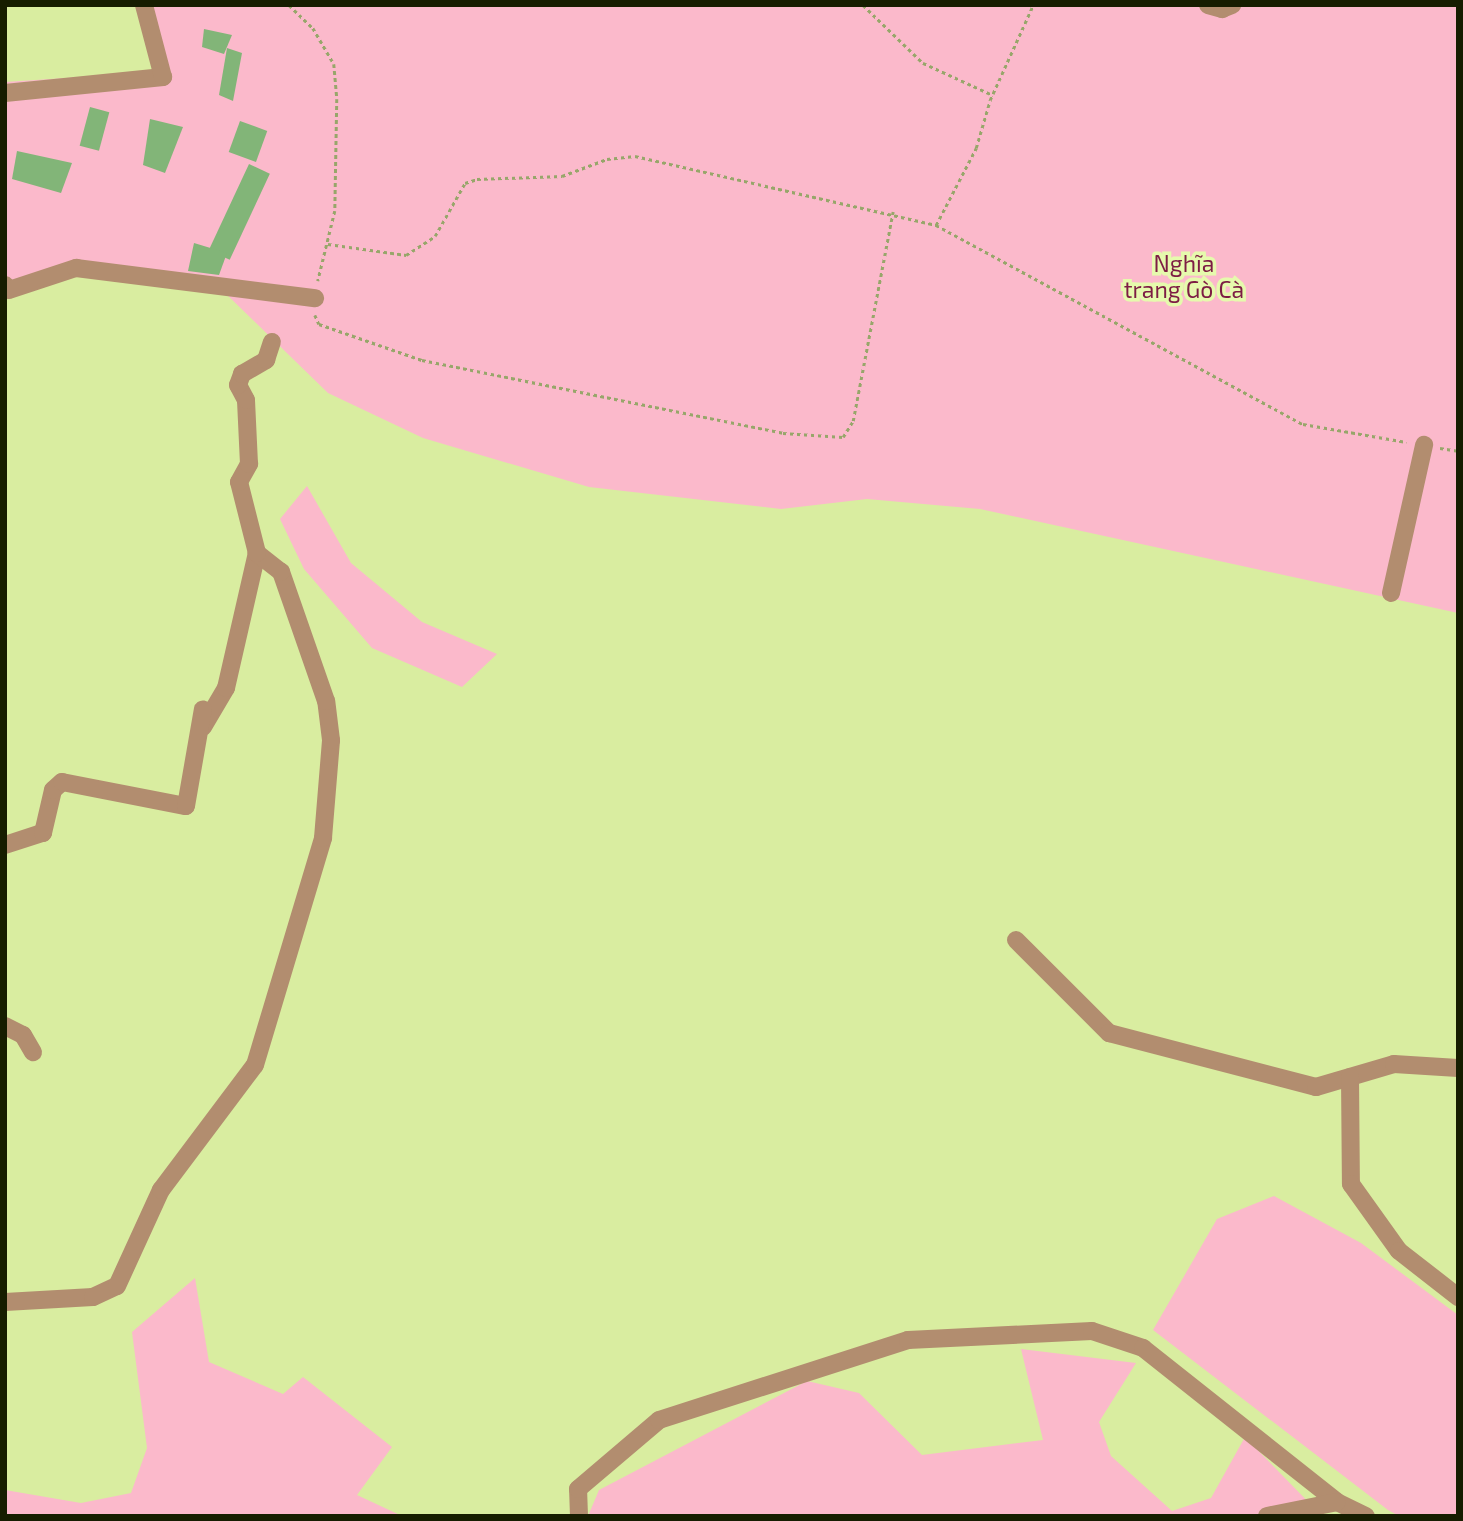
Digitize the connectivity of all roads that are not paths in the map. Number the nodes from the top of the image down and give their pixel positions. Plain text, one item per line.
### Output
1 (144, 5) edge
2 (1208, 5) edge
3 (1232, 5) edge
4 (5, 93) edge
5 (5, 285) edge
6 (315, 298) road end
7 (272, 342) dead end
8 (1424, 445) road end
9 (257, 553) junction
10 (1391, 593) dead end
11 (203, 709) dead end
12 (200, 733) junction
13 (5, 845) edge
14 (1016, 940) dead end
15 (5, 1026) edge
16 (33, 1052) dead end
17 (1458, 1068) edge
18 (1350, 1077) junction
19 (1458, 1297) edge
20 (5, 1302) edge
21 (1337, 1502) junction
22 (579, 1516) edge
23 (1267, 1516) edge
24 (1366, 1516) edge

1 - 4 street
2 - 3 street
5 - 6 street
7 - 9 street
8 - 10 street
9 - 12 street
9 - 20 street
11 - 12 street
12 - 13 street
14 - 18 street
15 - 16 street
17 - 18 street
18 - 19 street
21 - 22 street
21 - 23 street
21 - 24 street

